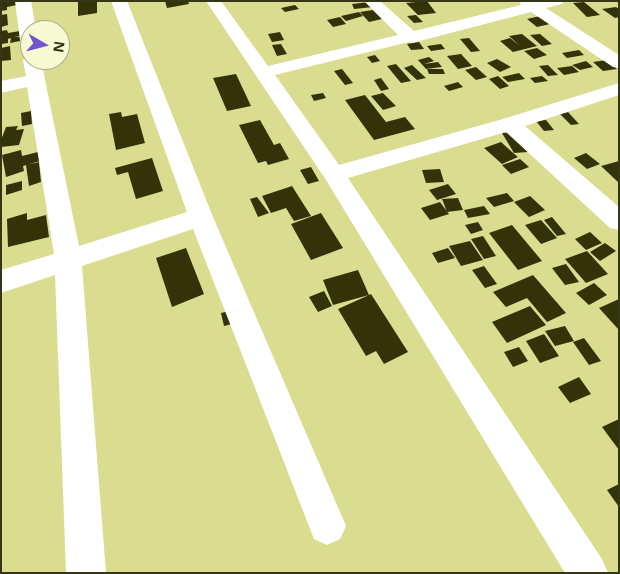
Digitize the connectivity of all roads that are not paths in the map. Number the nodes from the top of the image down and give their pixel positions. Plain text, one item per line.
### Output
1 (23, 1) edge
2 (119, 1) edge
3 (213, 1) edge
4 (372, 1) edge
5 (557, 1) edge
6 (530, 4) edge
7 (26, 20) edge
8 (412, 38) junction
9 (619, 63) edge
10 (33, 70) edge
11 (262, 73) junction
12 (1, 88) edge
13 (619, 89) edge
14 (510, 124) junction
15 (334, 174) junction
16 (201, 217) junction
17 (619, 221) edge
18 (68, 259) junction
19 (1, 282) edge
20 (327, 526) dead end
21 (86, 573) edge
22 (588, 573) edge

1 - 7 street
2 - 16 street
3 - 11 street
4 - 8 street
5 - 6 street
6 - 8 street
6 - 9 street
8 - 11 street
10 - 12 street
10 - 18 street
11 - 15 street
13 - 14 street
14 - 15 street
14 - 17 street
15 - 22 street
16 - 18 street
16 - 20 street
18 - 19 street
18 - 21 street

